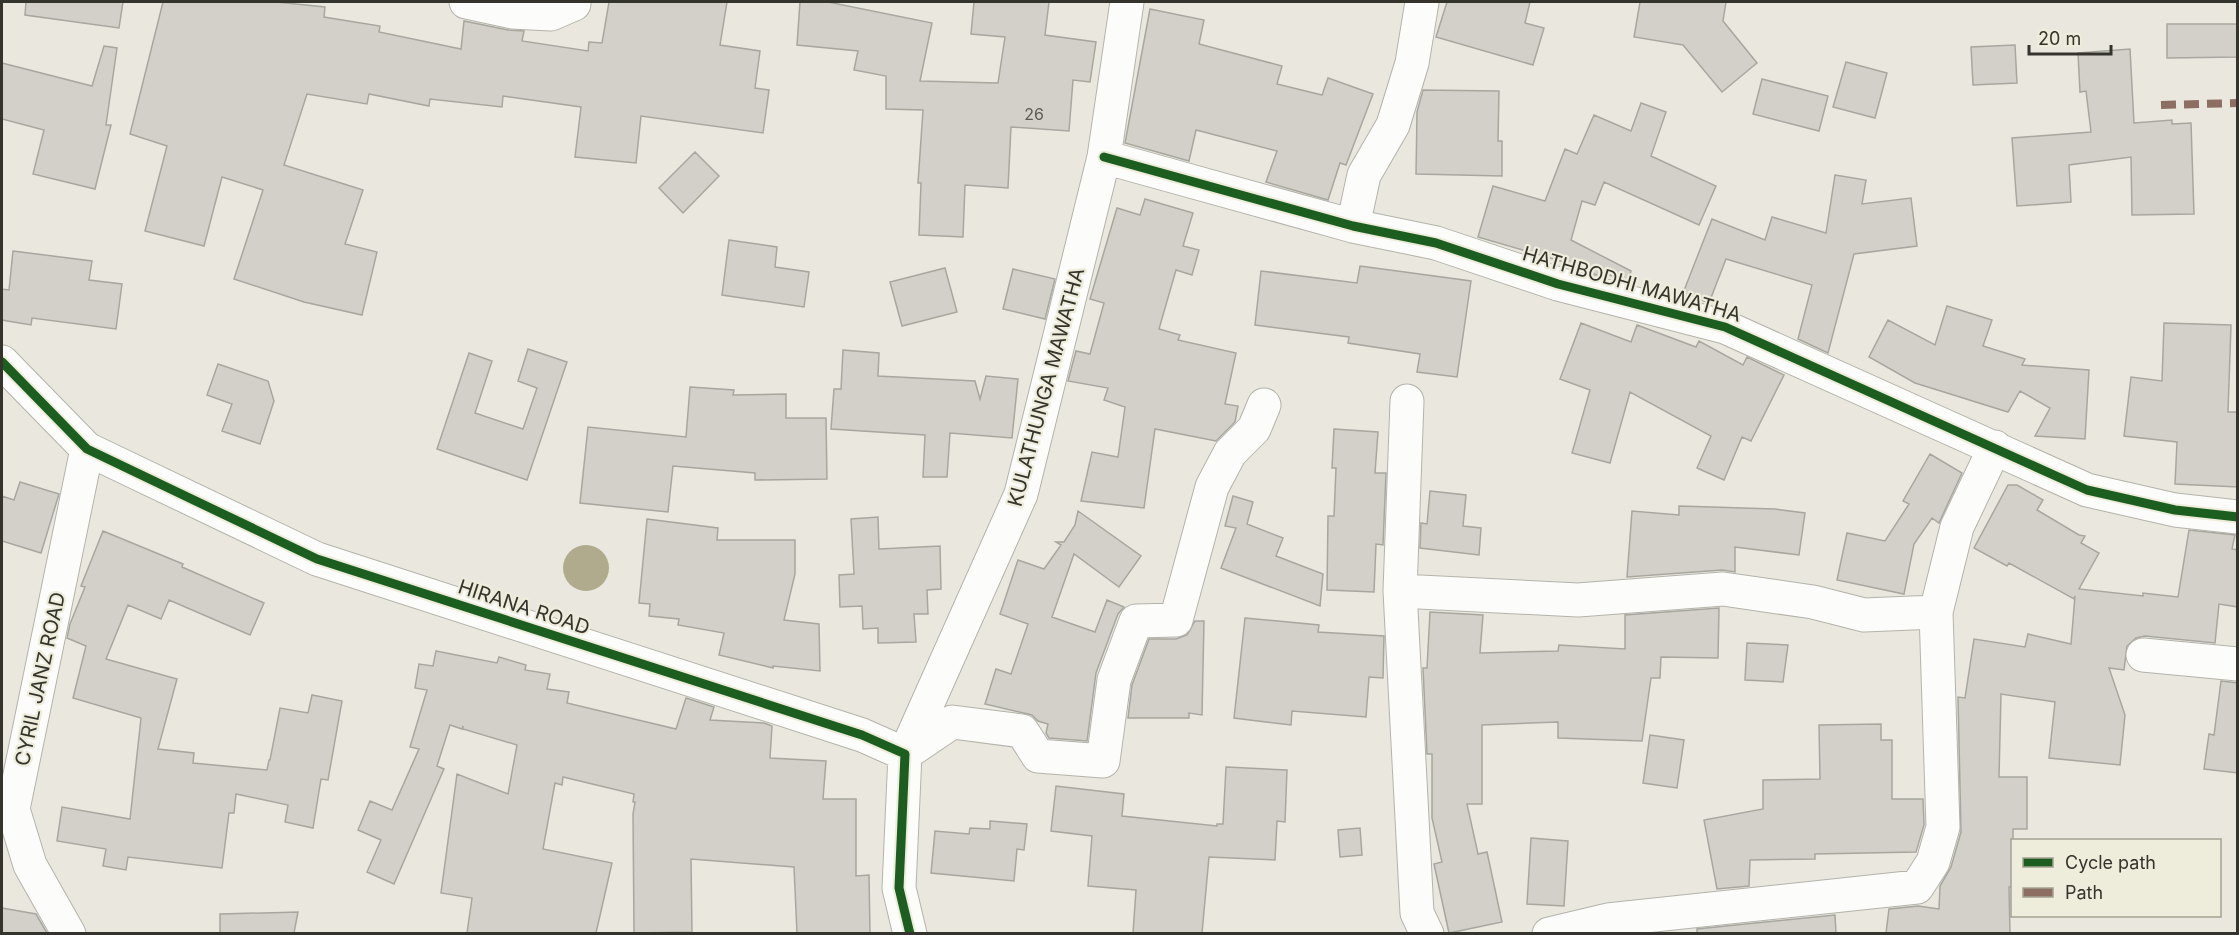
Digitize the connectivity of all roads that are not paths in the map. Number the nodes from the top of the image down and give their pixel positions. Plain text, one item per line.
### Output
1 (466, 2) edge
2 (1127, 2) edge
3 (1422, 2) edge
4 (574, 4) dead end
5 (1104, 158) junction
6 (1353, 226) junction
7 (2, 362) edge
8 (1407, 401) dead end
9 (1264, 405) dead end
10 (1995, 447) junction
11 (87, 449) junction
12 (2238, 517) edge
13 (1400, 591) junction
14 (1936, 612) junction
15 (2143, 655) dead end
16 (2238, 664) edge
17 (905, 754) junction
18 (69, 933) edge
19 (910, 933) edge
20 (1426, 933) edge
21 (1549, 933) edge

1 - 4 street
2 - 5 street, KULATHUNGA MAWATHA
3 - 6 street
5 - 6 street, HATHBODHI MAWATHA
5 - 17 street, KULATHUNGA MAWATHA
6 - 10 street, HATHBODHI MAWATHA
7 - 11 street, HIRANA ROAD
8 - 13 street
9 - 17 street
10 - 12 street, HATHBODHI MAWATHA
10 - 14 street
11 - 17 street, HIRANA ROAD
11 - 18 street, CYRIL JANZ ROAD
13 - 14 street
13 - 20 street
14 - 21 street
15 - 16 street
17 - 19 street

